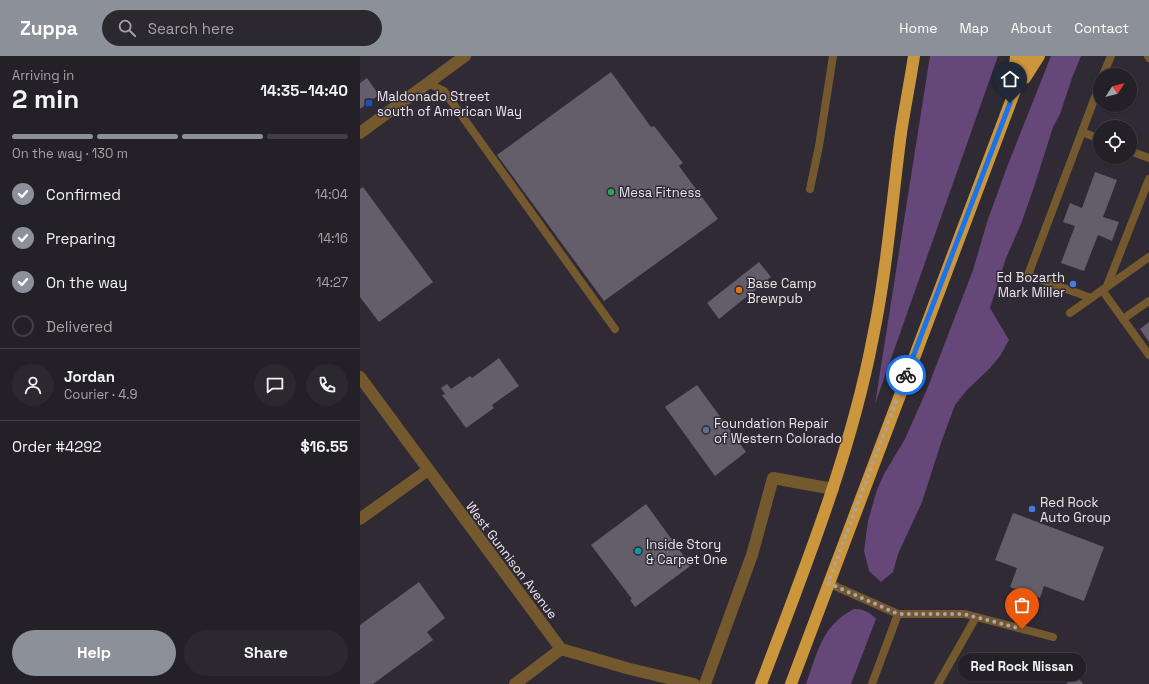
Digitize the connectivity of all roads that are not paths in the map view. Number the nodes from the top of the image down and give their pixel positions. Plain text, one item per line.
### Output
1 (465, 56) edge
2 (833, 56) edge
3 (914, 56) edge
4 (1016, 56) edge
5 (1028, 56) edge
6 (1039, 56) edge
7 (1111, 56) edge
8 (1106, 68) edge
9 (428, 84) junction
10 (1010, 103) junction
11 (1093, 103) edge
12 (1082, 132) junction
13 (360, 133) edge
14 (1093, 136) edge
15 (1137, 154) edge
16 (1149, 158) edge
17 (1149, 179) edge
18 (810, 189) dead end
19 (1149, 257) edge
20 (1105, 288) junction
21 (1091, 298) junction
22 (1149, 301) edge
23 (1070, 313) dead end
24 (1123, 319) junction
25 (615, 329) dead end
26 (1149, 355) edge
27 (360, 377) edge
28 (428, 470) junction
29 (833, 489) junction
30 (360, 520) edge
31 (828, 583) junction
32 (898, 614) junction
33 (976, 617) junction
34 (1053, 637) dead end
35 (561, 649) junction
36 (515, 684) edge
37 (694, 684) edge
38 (704, 684) edge
39 (761, 684) edge
40 (790, 684) edge
41 (872, 684) edge
42 (938, 684) edge

1 - 9 street
2 - 18 lane
3 - 29 highway
4 - 10 highway
5 - 10 highway
6 - 10 highway
7 - 8 lane
9 - 13 street
9 - 25 lane
10 - 31 highway
11 - 12 lane
12 - 14 lane
12 - 21 lane
15 - 16 lane
17 - 20 lane
19 - 20 lane
20 - 21 lane
20 - 24 lane
21 - 23 lane
22 - 24 lane
24 - 26 lane
27 - 28 street, West Gunnison Avenue
28 - 30 street
28 - 35 street, West Gunnison Avenue
29 - 38 street
29 - 39 highway
31 - 32 lane
31 - 40 highway
32 - 33 lane
32 - 41 lane
33 - 34 lane
33 - 42 lane
35 - 36 street
35 - 37 street

